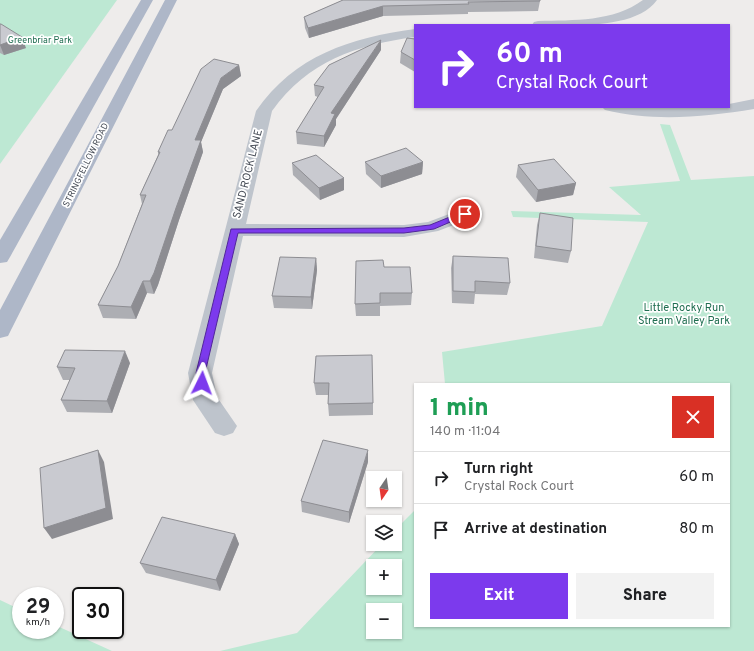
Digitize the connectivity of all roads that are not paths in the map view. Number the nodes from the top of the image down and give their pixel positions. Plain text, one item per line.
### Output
1 (147, 0) edge
2 (171, 0) edge
3 (651, 0) edge
4 (551, 24) edge
5 (414, 33) edge
6 (754, 104) edge
7 (619, 108) edge
8 (465, 214) dead end
9 (234, 230) junction
10 (0, 257) edge
11 (0, 330) edge
12 (224, 426) dead end

1 - 10 main road
2 - 11 main road, STRINGFELLOW ROAD
3 - 4 street
5 - 9 street, SAND ROCK LANE
6 - 7 street
8 - 9 street
9 - 12 street, SAND ROCK LANE

